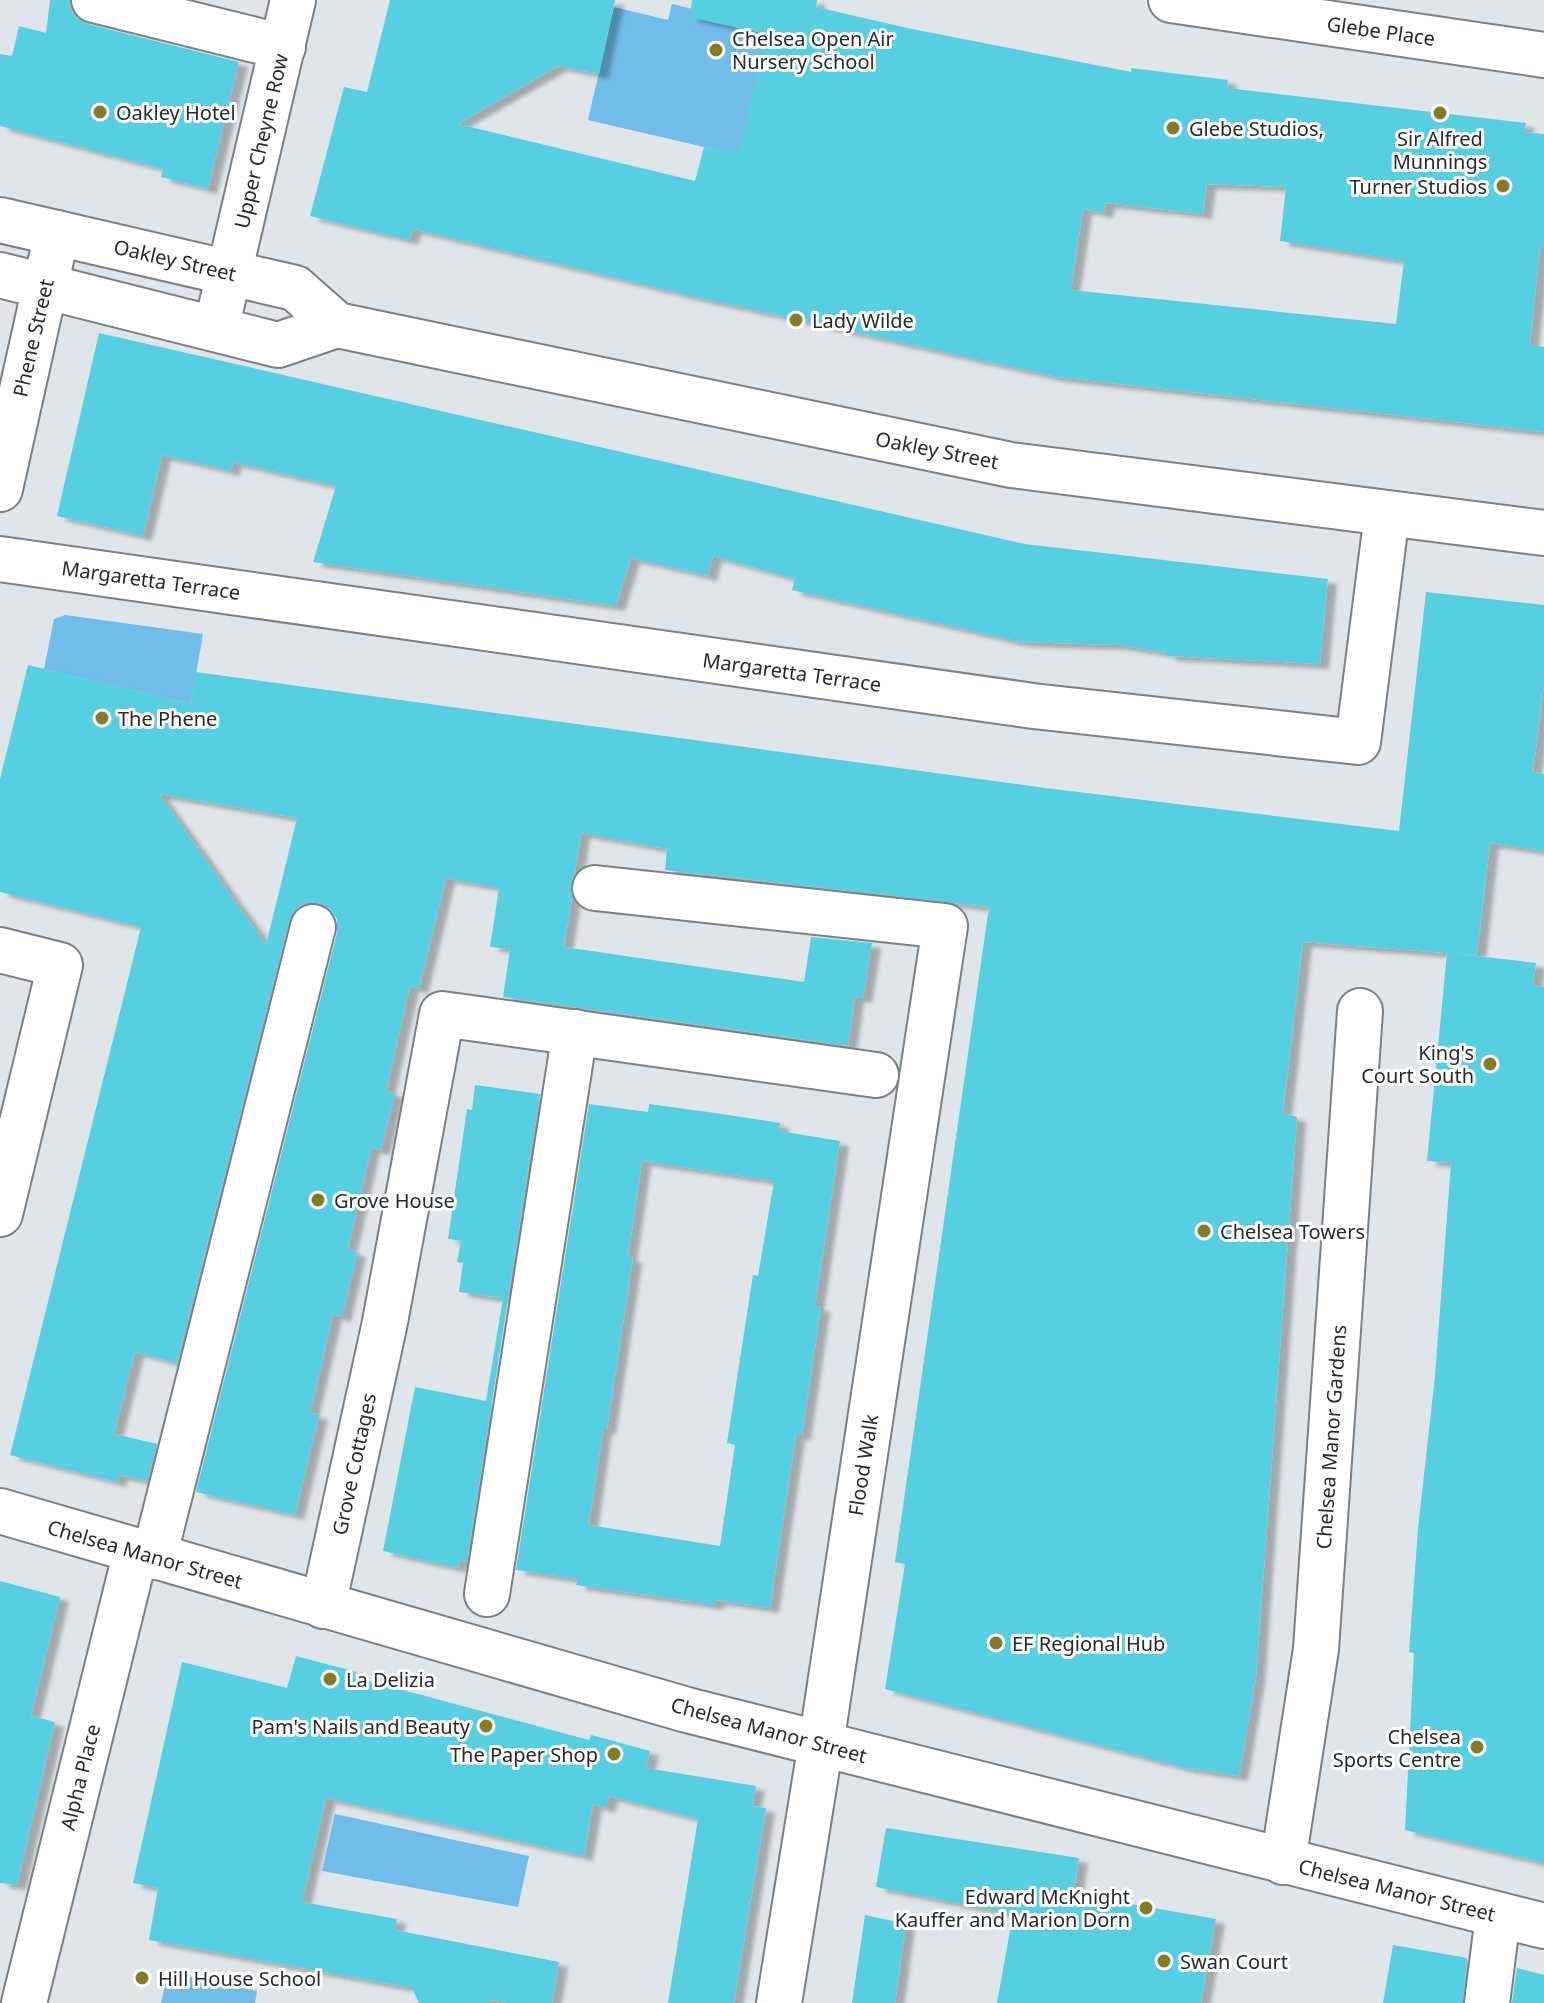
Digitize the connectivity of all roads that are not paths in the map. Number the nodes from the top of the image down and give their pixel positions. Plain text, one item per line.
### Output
1 (94, 0) edge
2 (293, 0) edge
3 (1171, 0) edge
4 (283, 47) junction
5 (1544, 55) edge
6 (0, 220) edge
7 (57, 233) junction
8 (230, 273) junction
9 (0, 275) edge
10 (45, 286) junction
11 (337, 325) junction
12 (216, 329) junction
13 (0, 489) edge
14 (1387, 514) junction
15 (1544, 533) edge
16 (0, 559) edge
17 (595, 888) dead end
18 (313, 927) dead end
19 (0, 950) edge
20 (1360, 1011) dead end
21 (575, 1032) junction
22 (876, 1075) dead end
23 (0, 1214) edge
24 (0, 1511) edge
25 (145, 1554) junction
26 (487, 1594) dead end
27 (323, 1606) junction
28 (820, 1744) junction
29 (1283, 1862) junction
30 (1498, 1916) junction
31 (1544, 1926) edge
32 (24, 2003) edge
33 (779, 2003) edge
34 (1487, 2003) edge

1 - 4 street
2 - 4 street, Upper Cheyne Row
3 - 5 street, Glebe Place
4 - 8 street, Upper Cheyne Row
6 - 7 street, Oakley Street
7 - 8 street, Oakley Street
7 - 10 street, Phene Street
8 - 11 street, Oakley Street
8 - 12 street, Upper Cheyne Row
9 - 10 street
10 - 12 street
10 - 13 street, Phene Street
11 - 12 street
11 - 14 street, Oakley Street
14 - 15 street, Oakley Street
14 - 16 street, Margaretta Terrace
17 - 28 street, Flood Walk
18 - 25 street, Alpha Place
19 - 23 street
20 - 29 street, Chelsea Manor Gardens
21 - 22 street
21 - 26 street
21 - 27 street, Grove Cottages
24 - 25 street, Chelsea Manor Street
25 - 27 street, Chelsea Manor Street
25 - 32 street, Alpha Place
27 - 28 street, Chelsea Manor Street
28 - 29 street, Chelsea Manor Street
28 - 33 street, Flood Walk
29 - 30 street, Chelsea Manor Street
30 - 31 street, Chelsea Manor Street
30 - 34 street

